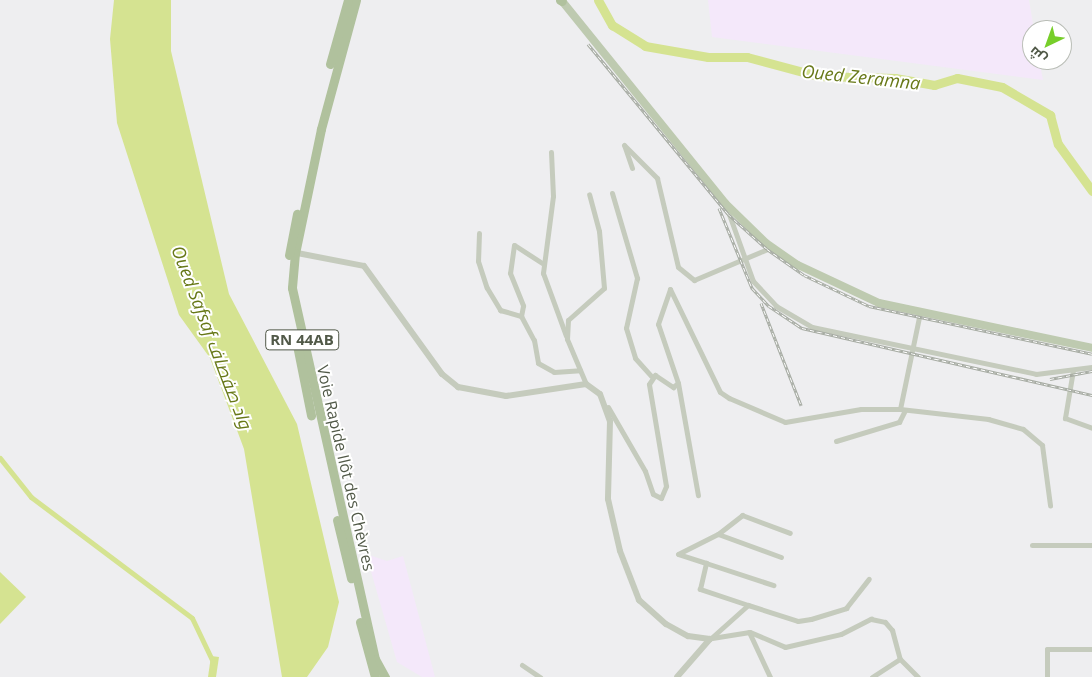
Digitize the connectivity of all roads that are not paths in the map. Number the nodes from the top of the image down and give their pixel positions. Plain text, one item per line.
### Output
1 (348, 0) edge
2 (356, 0) edge
3 (562, 0) edge
4 (552, 152) dead end
5 (632, 168) dead end
6 (612, 193) dead end
7 (589, 194) dead end
8 (725, 203) junction
9 (479, 233) dead end
10 (772, 248) junction
11 (292, 252) junction
12 (743, 258) junction
13 (542, 263) junction
14 (920, 312) junction
15 (521, 316) junction
16 (567, 339) junction
17 (913, 348) junction
18 (1092, 348) edge
19 (1092, 367) edge
20 (580, 370) junction
21 (1073, 370) junction
22 (651, 376) junction
23 (678, 383) junction
24 (586, 384) junction
25 (605, 402) junction
26 (903, 409) junction
27 (1092, 428) edge
28 (836, 441) dead end
29 (698, 495) dead end
30 (1050, 505) dead end
31 (790, 533) dead end
32 (718, 534) junction
33 (1092, 544) edge
34 (1032, 545) dead end
35 (781, 557) dead end
36 (706, 563) junction
37 (869, 579) dead end
38 (773, 586) dead end
39 (748, 605) junction
40 (749, 632) junction
41 (710, 638) junction
42 (1092, 650) edge
43 (900, 659) junction
44 (522, 665) dead end
45 (375, 677) edge
46 (385, 677) edge
47 (540, 677) edge
48 (677, 677) edge
49 (770, 677) edge
50 (872, 677) edge
51 (918, 677) edge
52 (1047, 677) edge

1 - 11 highway, Voie Rapide Ilôt des Chèvres / RN 44AB
2 - 11 highway, Voie Rapide Ilôt des Chèvres / RN 44AB
3 - 8 main road
4 - 13 street
5 - 12 street
6 - 22 street
7 - 16 street
8 - 10 main road
8 - 12 street
9 - 15 street
10 - 12 street
10 - 14 main road
11 - 24 street
11 - 45 highway, Voie Rapide Ilôt des Chèvres / RN 44AB
11 - 46 highway, Voie Rapide Ilôt des Chèvres / RN 44AB
12 - 17 street
13 - 15 street
13 - 16 street
14 - 17 street
14 - 18 main road
15 - 20 street
16 - 20 street
17 - 21 street
17 - 26 street
19 - 21 street
20 - 24 street
21 - 27 street
22 - 23 street
22 - 25 street
23 - 26 street
23 - 29 street
24 - 25 street
25 - 41 street
26 - 28 street
26 - 30 street
31 - 32 street
32 - 35 street
32 - 36 street
33 - 34 street
36 - 38 street
36 - 39 street
37 - 39 street
39 - 41 street
40 - 41 street
40 - 43 street
40 - 49 street
41 - 48 street
42 - 52 street
43 - 50 street
43 - 51 street
44 - 47 street

